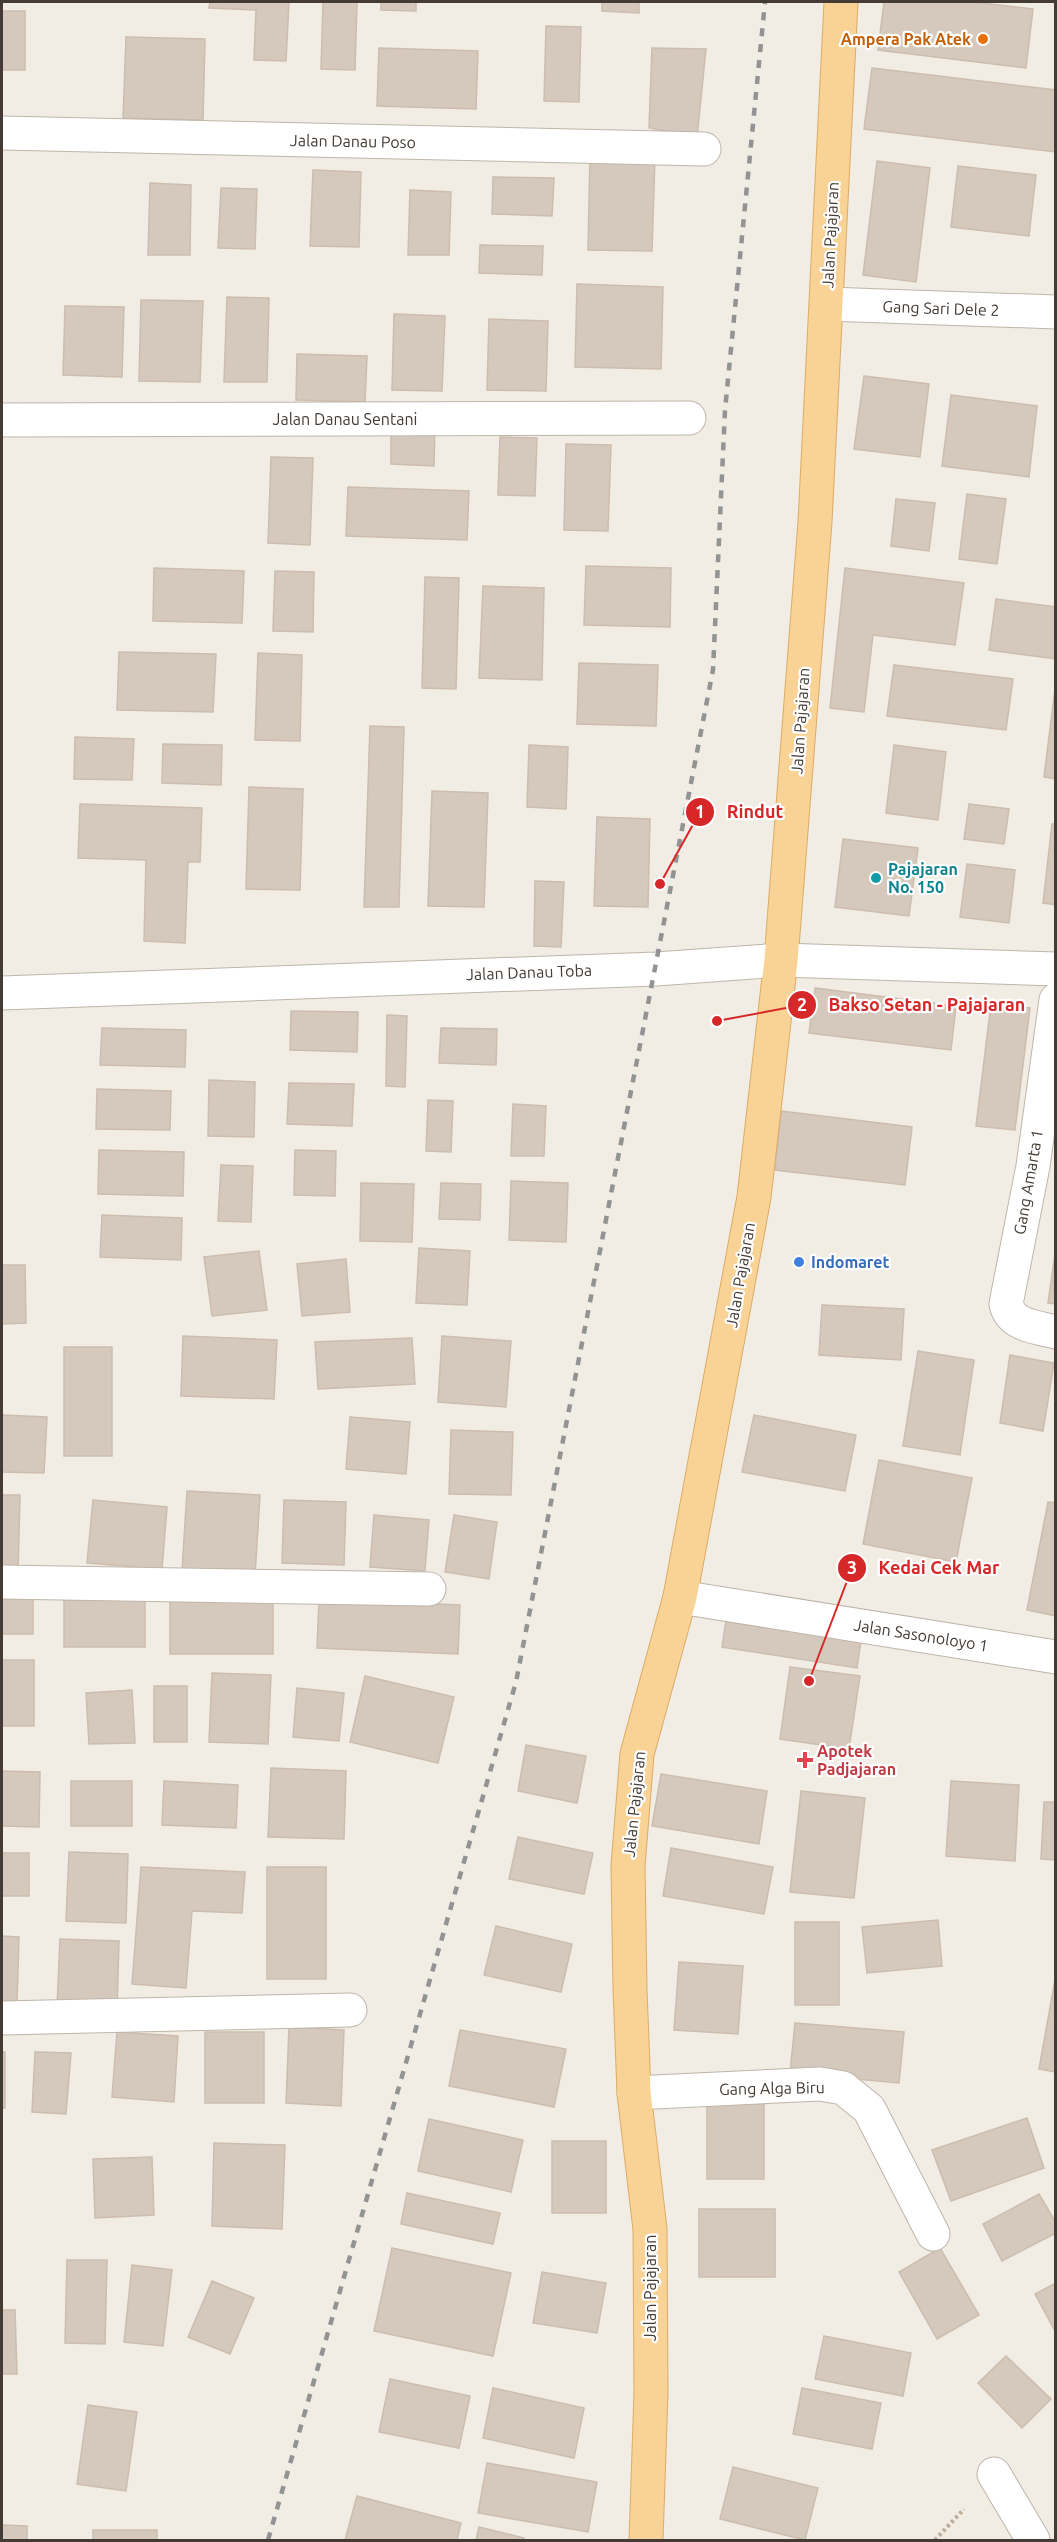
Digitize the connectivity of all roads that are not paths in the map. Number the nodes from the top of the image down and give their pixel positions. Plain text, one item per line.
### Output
1 (841, 2) edge
2 (2, 133) edge
3 (704, 149) dead end
4 (827, 304) junction
5 (1056, 312) edge
6 (689, 418) dead end
7 (2, 420) edge
8 (781, 960) junction
9 (1056, 969) edge
10 (2, 993) edge
11 (1056, 1000) edge
12 (1056, 1332) edge
13 (2, 1582) edge
14 (429, 1589) dead end
15 (680, 1597) junction
16 (1056, 1657) edge
17 (350, 2010) dead end
18 (2, 2018) edge
19 (634, 2093) junction
20 (933, 2234) dead end
21 (994, 2474) dead end
22 (646, 2541) edge
23 (1033, 2541) edge

1 - 4 main road, Jalan Pajajaran
2 - 3 street, Jalan Danau Poso
4 - 5 street, Gang Sari Dele 2
4 - 8 main road, Jalan Pajajaran
6 - 7 street, Jalan Danau Sentani
8 - 9 street, Jalan Danau Toba
8 - 10 street, Jalan Danau Toba
8 - 15 main road, Jalan Pajajaran
11 - 12 street, Gang Amarta 1
13 - 14 street
15 - 16 street, Jalan Sasonoloyo 1
15 - 19 main road, Jalan Pajajaran
17 - 18 street
19 - 20 street, Gang Alga Biru
19 - 22 main road, Jalan Pajajaran
21 - 23 street

